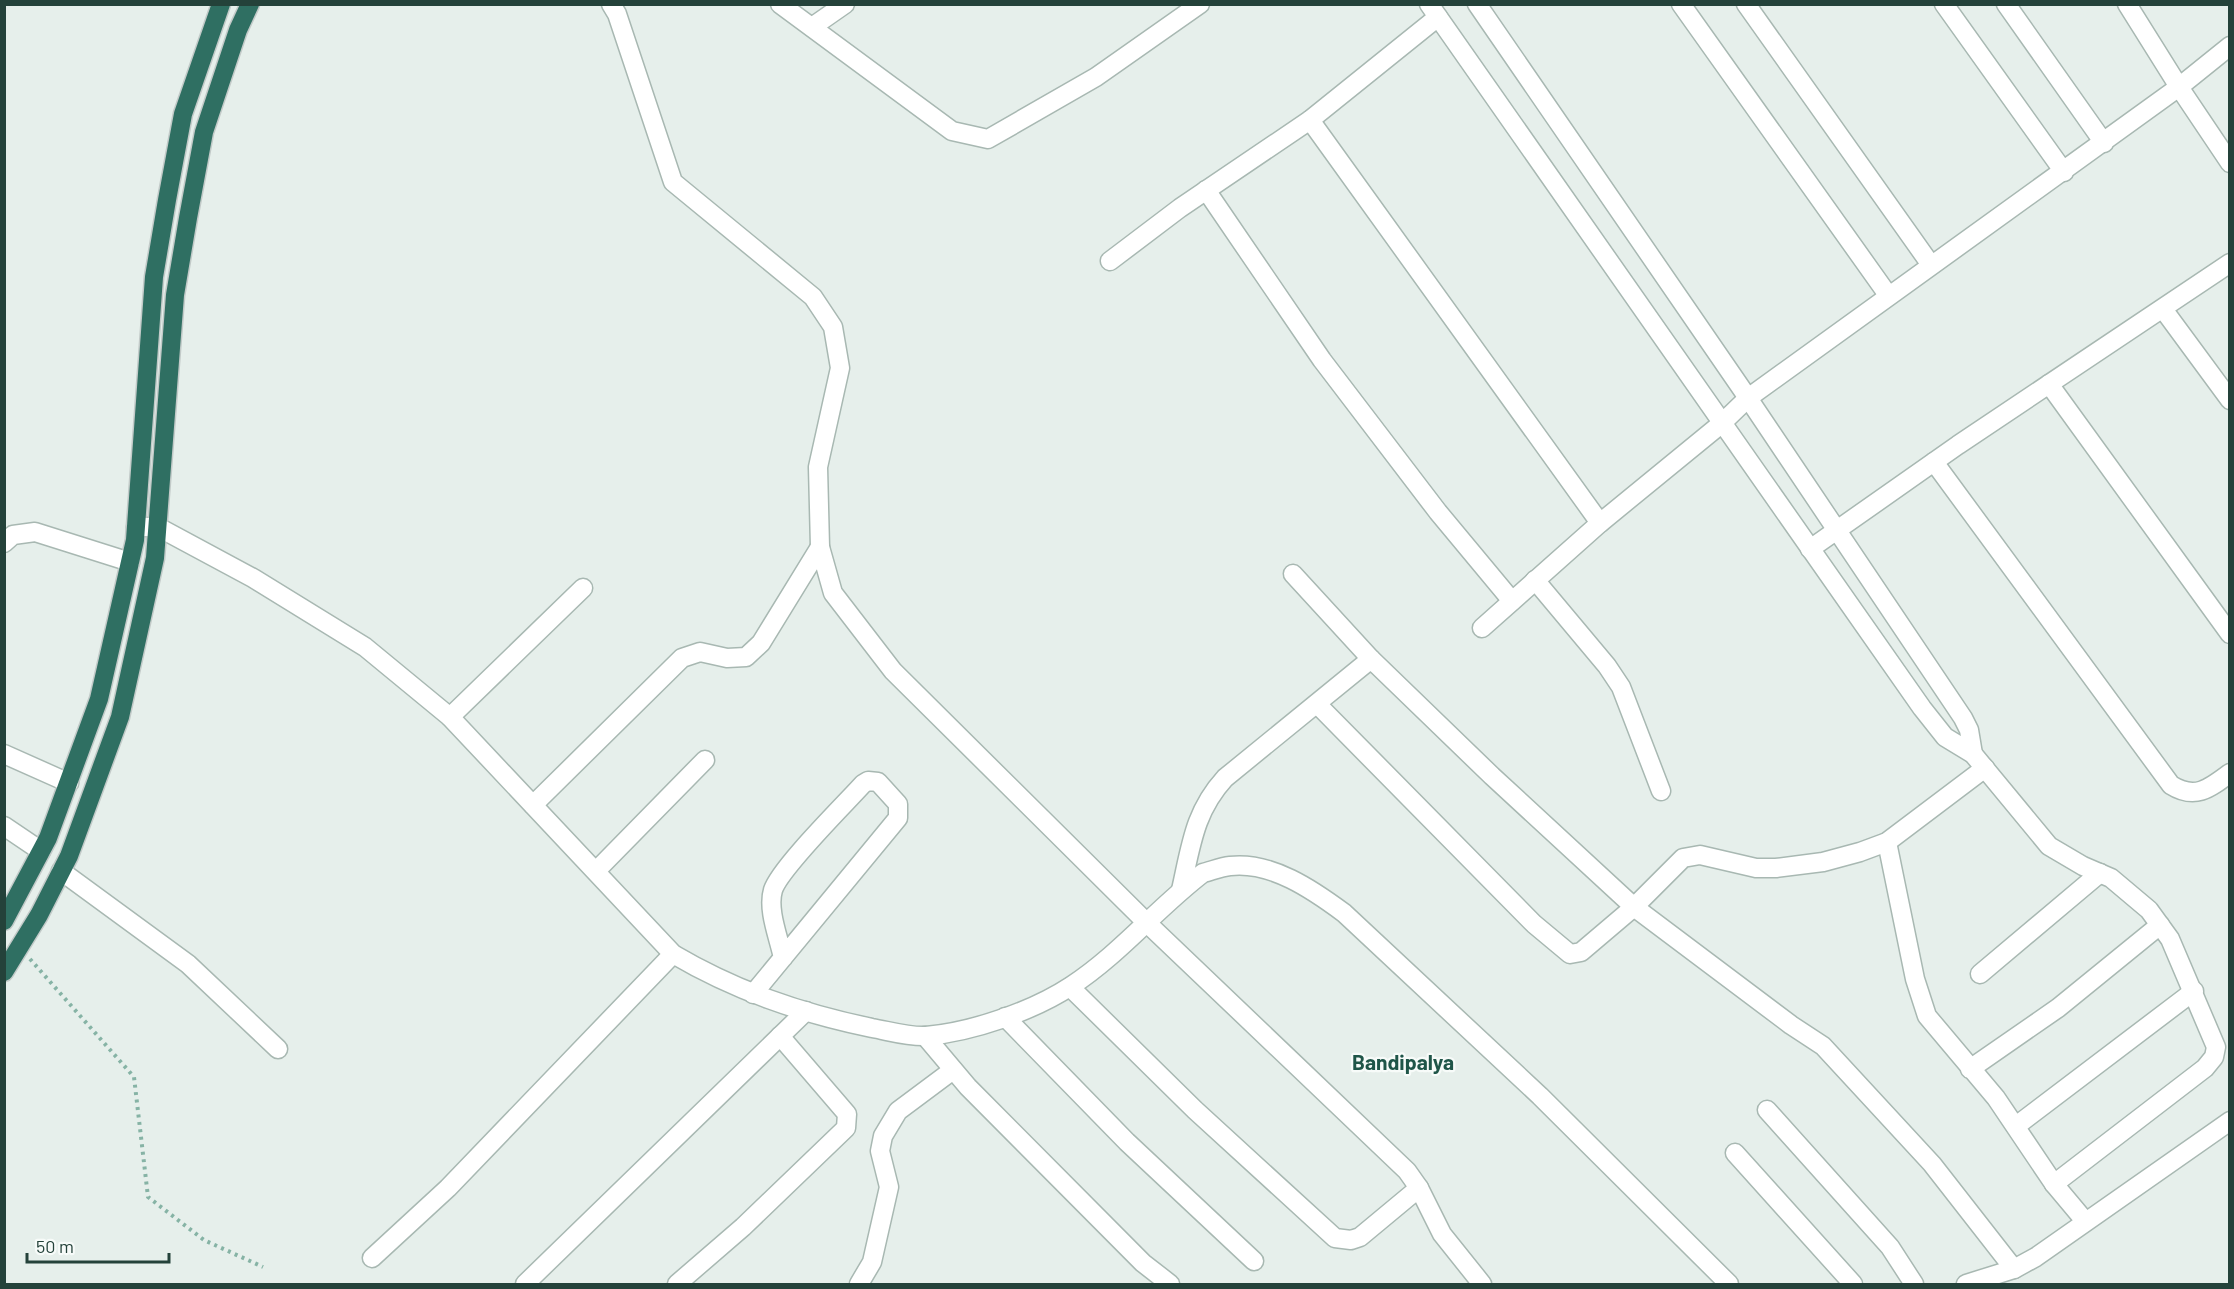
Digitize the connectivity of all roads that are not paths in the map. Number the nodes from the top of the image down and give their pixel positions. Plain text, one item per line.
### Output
1 (221, 4) edge
2 (250, 4) edge
3 (610, 4) edge
4 (780, 4) edge
5 (845, 4) edge
6 (1200, 4) edge
7 (1477, 4) edge
8 (1681, 4) edge
9 (1746, 4) edge
10 (1944, 4) edge
11 (2006, 4) edge
12 (2127, 4) edge
13 (1434, 11) edge
14 (812, 27) junction
15 (2229, 46) edge
16 (2179, 87) junction
17 (1310, 120) junction
18 (2104, 143) junction
19 (2229, 163) edge
20 (2064, 172) junction
21 (1206, 190) junction
22 (1110, 261) dead end
23 (2229, 263) edge
24 (1931, 265) junction
25 (1888, 295) junction
26 (2163, 309) junction
27 (2049, 384) junction
28 (1748, 398) junction
29 (2229, 400) edge
30 (1721, 424) junction
31 (1934, 462) junction
32 (1600, 523) junction
33 (136, 527) junction
34 (158, 527) junction
35 (1837, 531) junction
36 (4, 543) edge
37 (820, 547) junction
38 (1810, 549) junction
39 (130, 562) junction
40 (1293, 574) dead end
41 (1535, 580) junction
42 (583, 588) dead end
43 (1512, 601) junction
44 (1482, 628) dead end
45 (2229, 634) edge
46 (1371, 659) junction
47 (1317, 704) junction
48 (450, 717) junction
49 (4, 754) edge
50 (705, 760) dead end
51 (1979, 761) junction
52 (2229, 773) edge
53 (69, 783) junction
54 (1661, 791) dead end
55 (534, 805) junction
56 (4, 826) edge
57 (1887, 842) junction
58 (40, 851) junction
59 (61, 871) junction
60 (596, 871) junction
61 (2100, 873) junction
62 (1181, 890) junction
63 (1634, 907) junction
64 (4, 921) edge
65 (1147, 922) junction
66 (2160, 925) junction
67 (673, 954) junction
68 (783, 958) junction
69 (4, 972) edge
70 (1980, 974) dead end
71 (1070, 987) junction
72 (2194, 991) junction
73 (753, 994) junction
74 (806, 1011) junction
75 (1005, 1017) junction
76 (780, 1036) junction
77 (925, 1036) junction
78 (278, 1049) dead end
79 (1970, 1069) junction
80 (953, 1070) junction
81 (1767, 1110) dead end
82 (2229, 1121) edge
83 (2016, 1126) junction
84 (1735, 1153) dead end
85 (2054, 1184) junction
86 (1419, 1188) junction
87 (2085, 1221) junction
88 (372, 1258) dead end
89 (1254, 1260) dead end
90 (2014, 1269) junction
91 (525, 1284) edge
92 (677, 1284) edge
93 (860, 1284) edge
94 (1170, 1284) edge
95 (1482, 1284) edge
96 (1729, 1284) edge
97 (1853, 1284) edge
98 (1914, 1284) edge
99 (1965, 1284) edge

1 - 33 highway
2 - 34 highway
3 - 37 street
4 - 14 street
5 - 14 street
6 - 14 street
7 - 28 street
8 - 25 street
9 - 24 street
10 - 20 street
11 - 18 street
12 - 16 street
13 - 17 street
13 - 30 street
15 - 16 street
16 - 18 street
16 - 19 street
17 - 21 street
17 - 32 street
18 - 20 street
20 - 24 street
21 - 22 street
21 - 43 street
23 - 26 street
24 - 25 street
25 - 28 street
26 - 27 street
26 - 29 street
27 - 31 street
27 - 45 street
28 - 30 street
28 - 35 street
30 - 32 street
30 - 38 street
31 - 35 street
31 - 52 street
32 - 41 street
33 - 34 street
33 - 39 highway
34 - 48 street
34 - 59 highway
35 - 38 street
35 - 51 street
36 - 39 street
37 - 55 street
37 - 65 street
38 - 51 street
39 - 53 highway
40 - 46 street
41 - 43 street
41 - 54 street
42 - 48 street
43 - 44 street
46 - 47 street
46 - 63 street
47 - 62 street
47 - 63 street
48 - 55 street
49 - 53 street
50 - 60 street
51 - 57 street
51 - 61 street
53 - 58 highway
55 - 60 street
56 - 58 street
57 - 63 street
57 - 79 street
58 - 64 highway
59 - 69 highway
59 - 78 street
60 - 67 street
61 - 66 street
61 - 70 street
62 - 65 street
62 - 96 street
63 - 90 street
65 - 71 street
65 - 86 street
66 - 72 street
66 - 79 street
67 - 73 street
67 - 88 street
68 - 68 street
68 - 73 street
71 - 75 street
71 - 86 street
72 - 83 street
72 - 85 street
73 - 74 street
74 - 76 street
74 - 77 street
75 - 77 street
75 - 89 street
76 - 91 street
76 - 92 street
77 - 80 street
79 - 83 street
80 - 93 street
80 - 94 street
81 - 98 street
82 - 87 street
83 - 85 street
84 - 97 street
85 - 87 street
86 - 95 street
87 - 90 street
90 - 99 street

